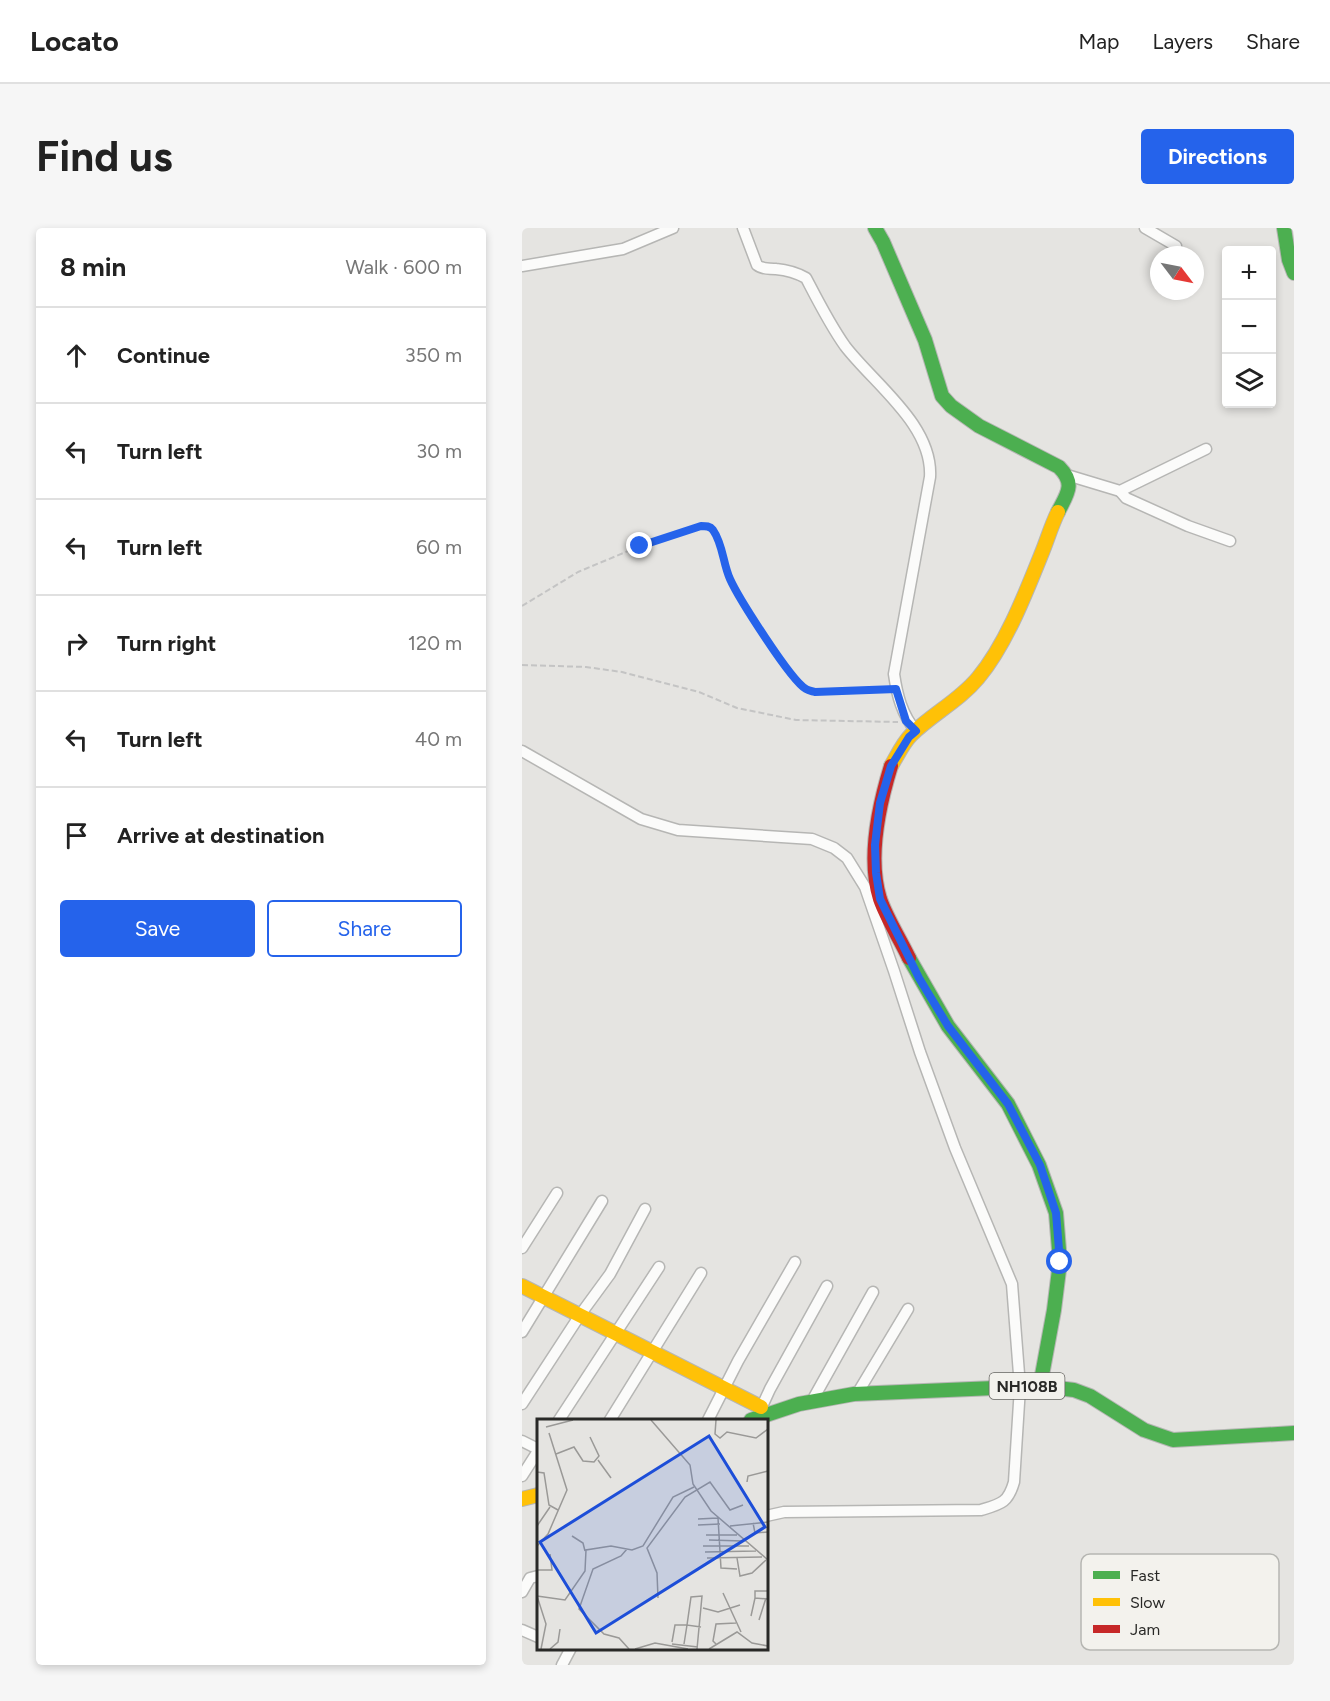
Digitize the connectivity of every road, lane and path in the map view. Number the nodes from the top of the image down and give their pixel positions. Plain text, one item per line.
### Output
1 (674, 228) edge
2 (742, 228) edge
3 (875, 228) edge
4 (1145, 228) edge
5 (1284, 228) edge
6 (1176, 246) dead end
7 (522, 266) edge
8 (1294, 273) edge
9 (1206, 450) dead end
10 (1067, 475) junction
11 (1120, 491) junction
12 (1230, 541) dead end
13 (522, 606) edge
14 (522, 665) edge
15 (896, 689) junction
16 (911, 726) junction
17 (522, 751) edge
18 (557, 1193) dead end
19 (602, 1201) dead end
20 (645, 1209) dead end
21 (522, 1248) edge
22 (795, 1262) dead end
23 (659, 1267) dead end
24 (701, 1273) dead end
25 (522, 1286) edge
26 (827, 1286) dead end
27 (873, 1292) dead end
28 (544, 1297) junction
29 (908, 1309) dead end
30 (580, 1315) junction
31 (522, 1332) edge
32 (616, 1334) junction
33 (652, 1352) junction
34 (1040, 1386) junction
35 (1020, 1387) junction
36 (724, 1388) junction
37 (857, 1394) junction
38 (812, 1401) junction
39 (522, 1404) edge
40 (756, 1415) edge
41 (560, 1419) edge
42 (611, 1419) edge
43 (708, 1419) edge
44 (1294, 1433) edge
45 (522, 1441) edge
46 (537, 1449) edge
47 (537, 1452) edge
48 (522, 1476) edge
49 (537, 1495) edge
50 (522, 1499) edge
51 (768, 1516) edge
52 (537, 1576) edge
53 (522, 1592) edge
54 (522, 1630) edge
55 (537, 1637) edge
56 (568, 1650) edge
57 (562, 1665) edge

1 - 7 street
2 - 15 street
3 - 10 main road
4 - 6 street
5 - 8 main road
9 - 11 street
10 - 11 street
10 - 16 main road
11 - 12 street
13 - 15 path
14 - 16 path
15 - 16 street
16 - 34 main road
17 - 35 street
18 - 21 street
19 - 28 street
20 - 30 street
22 - 36 street
23 - 32 street
24 - 33 street
25 - 28 main road
26 - 40 street
27 - 38 street
28 - 30 main road
28 - 31 street
29 - 37 street
30 - 32 main road
30 - 39 street
32 - 33 main road
32 - 41 street
33 - 36 main road
33 - 42 street
34 - 35 main road, NH108B
34 - 44 main road, NH108B
35 - 37 main road, NH108B
35 - 51 street
36 - 40 main road
36 - 43 street
37 - 38 main road, NH108B
38 - 40 main road, NH108B
45 - 46 street
47 - 48 street
49 - 50 main road
52 - 53 street
54 - 55 street
56 - 57 street

